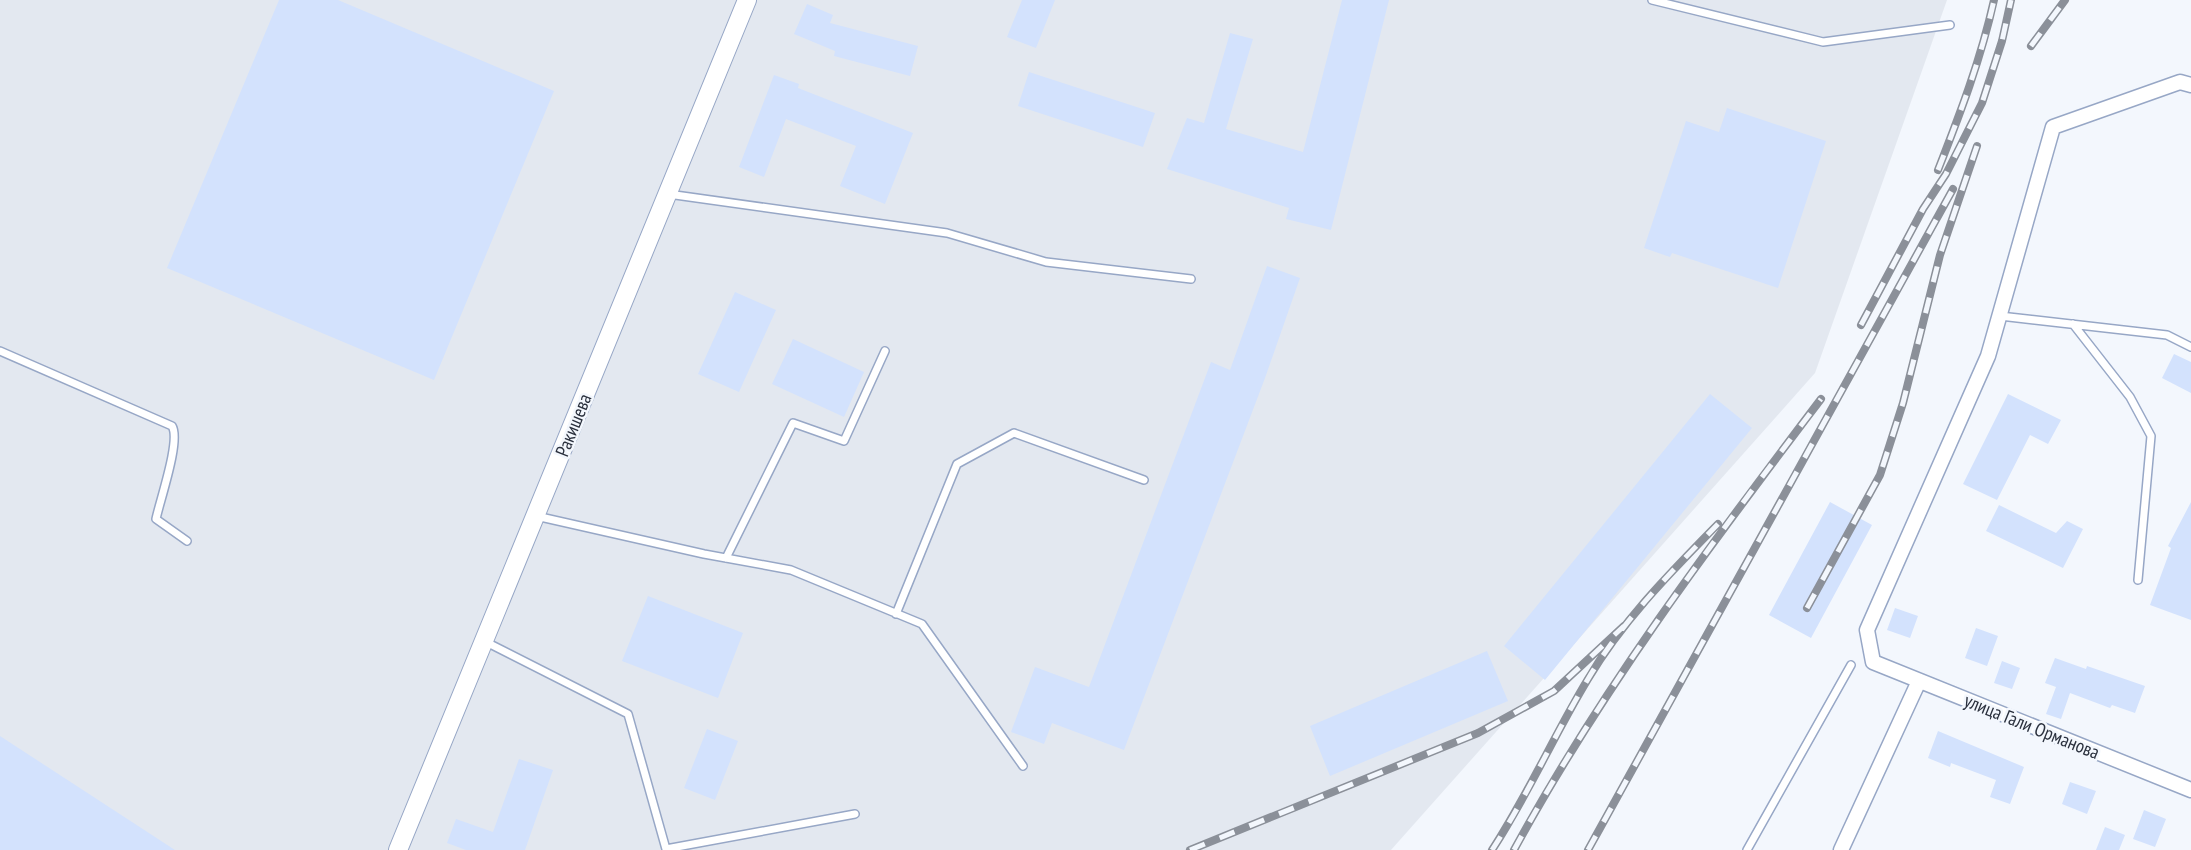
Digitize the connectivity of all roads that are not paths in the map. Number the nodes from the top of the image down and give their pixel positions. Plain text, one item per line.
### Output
1 (747, 0) edge
2 (1652, 0) edge
3 (1951, 25) dead end
4 (2191, 85) edge
5 (668, 194) junction
6 (1191, 279) dead end
7 (2000, 316) junction
8 (2073, 324) junction
9 (2191, 347) edge
10 (0, 351) edge
11 (885, 351) dead end
12 (1144, 481) dead end
13 (536, 516) junction
14 (187, 541) dead end
15 (726, 558) junction
16 (2138, 580) dead end
17 (896, 614) junction
18 (484, 641) junction
19 (1850, 665) dead end
20 (1919, 681) junction
21 (1023, 766) dead end
22 (2191, 790) edge
23 (855, 814) dead end
24 (398, 850) edge
25 (1747, 850) edge
26 (1841, 850) edge

1 - 5 street, Ракишева
2 - 3 lane
4 - 7 street
5 - 6 lane
5 - 13 street, Ракишева
7 - 8 lane
7 - 20 street, улица Гали Орманова
8 - 9 lane
8 - 16 lane
10 - 14 lane
11 - 15 lane
12 - 17 lane
13 - 15 lane
13 - 18 street, Ракишева
15 - 17 lane
17 - 21 lane
18 - 23 lane
18 - 24 street, Ракишева
19 - 25 lane
20 - 22 street, улица Гали Орманова
20 - 26 street

